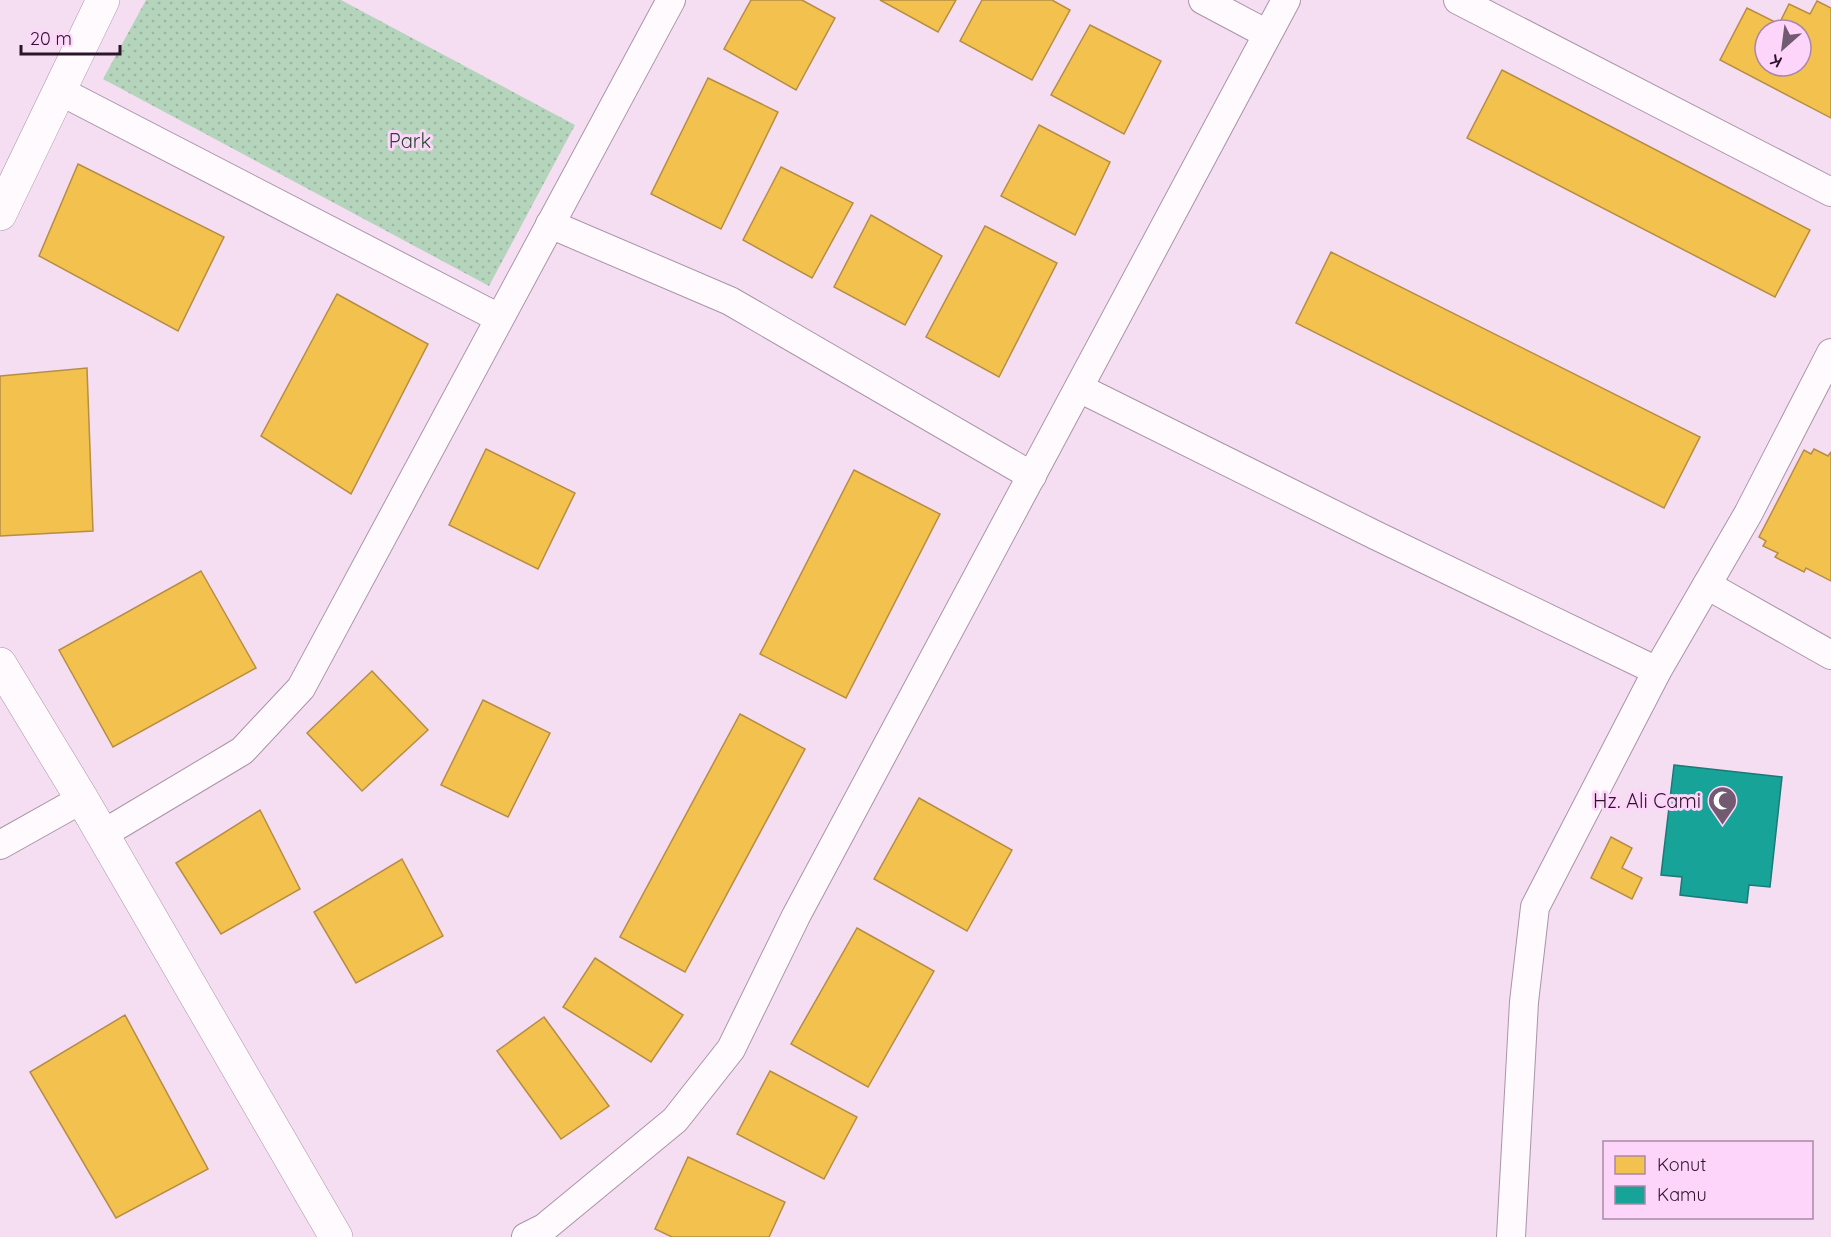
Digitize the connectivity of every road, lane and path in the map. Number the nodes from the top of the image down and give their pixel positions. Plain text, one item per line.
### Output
1 (670, 0) edge
2 (1203, 0) edge
3 (1286, 0) edge
4 (1458, 0) edge
5 (101, 1) edge
6 (1267, 34) junction
7 (60, 91) junction
8 (1831, 192) edge
9 (0, 214) edge
10 (550, 224) junction
11 (499, 318) junction
12 (1831, 352) edge
13 (1079, 388) junction
14 (1032, 476) junction
15 (1707, 585) junction
16 (1831, 655) edge
17 (0, 664) edge
18 (1657, 671) junction
19 (82, 799) junction
20 (103, 834) junction
21 (0, 844) edge
22 (336, 1237) edge
23 (526, 1237) edge
24 (1511, 1237) edge

1 - 10 street
2 - 6 street
3 - 6 street
4 - 8 street
5 - 7 street
6 - 13 street
7 - 9 street
7 - 11 street
10 - 11 street
10 - 14 street
11 - 20 street
12 - 15 street
13 - 14 street
13 - 18 street
14 - 23 street
15 - 16 street
15 - 18 street
17 - 19 street
18 - 24 street
19 - 20 street
19 - 21 street
20 - 22 street

